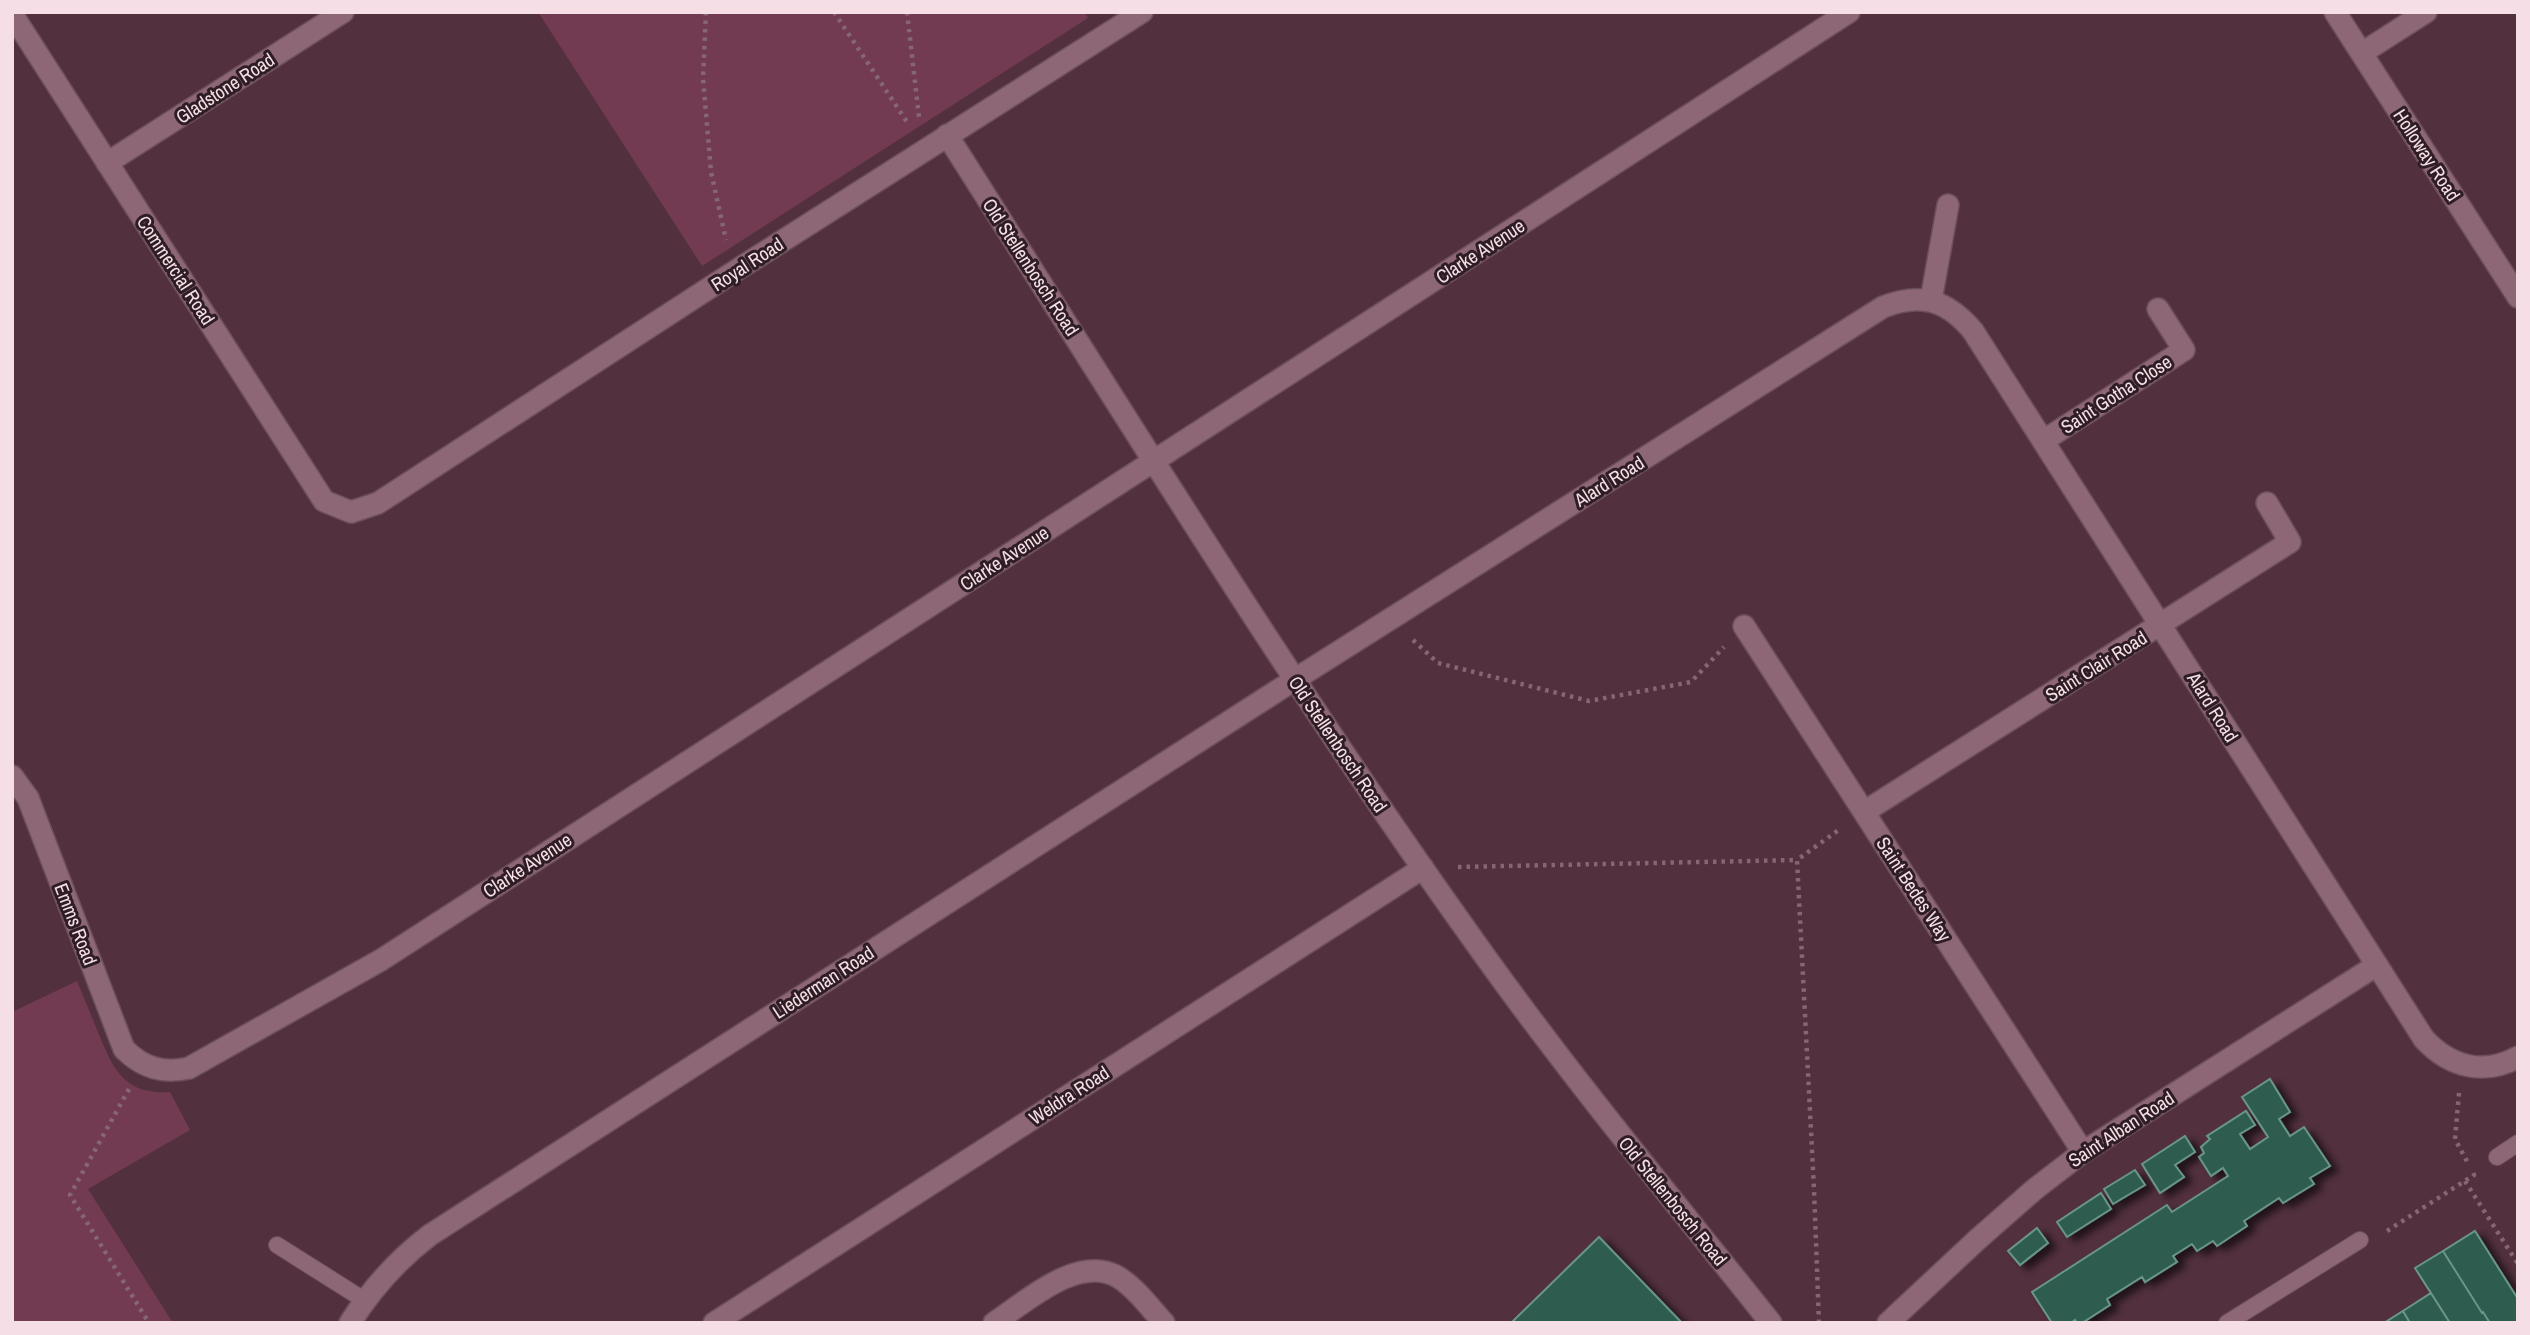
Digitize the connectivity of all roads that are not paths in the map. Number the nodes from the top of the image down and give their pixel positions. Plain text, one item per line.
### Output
1 (343, 12) edge
2 (1142, 12) edge
3 (1849, 12) edge
4 (2335, 12) edge
5 (2426, 12) edge
6 (12, 14) edge
7 (2362, 53) junction
8 (947, 135) junction
9 (107, 163) junction
10 (1948, 205) dead end
11 (2518, 297) edge
12 (1931, 300) junction
13 (2158, 309) dead end
14 (2043, 441) junction
15 (1155, 461) junction
16 (2267, 503) dead end
17 (351, 512) joint
18 (2161, 625) junction
19 (1744, 626) road end
20 (1294, 680) junction
21 (12, 776) edge
22 (1864, 812) junction
23 (1423, 868) junction
24 (2377, 965) junction
25 (2518, 1057) edge
26 (145, 1065) joint
27 (2518, 1143) edge
28 (2083, 1152) junction
29 (2497, 1157) dead end
30 (2360, 1240) road end
31 (277, 1245) dead end
32 (364, 1300) junction
33 (350, 1323) edge
34 (714, 1323) edge
35 (994, 1323) edge
36 (1164, 1323) edge
37 (1771, 1323) edge
38 (1888, 1323) edge
39 (2227, 1323) edge

1 - 9 street, Gladstone Road
2 - 8 street, Royal Road
3 - 15 street, Clarke Avenue
4 - 7 street, Holloway Road
5 - 7 street
6 - 9 street, Commercial Road
7 - 11 street, Holloway Road
8 - 15 street, Old Stellenbosch Road
8 - 17 street, Royal Road
9 - 17 street, Commercial Road
10 - 12 street
12 - 14 street, Alard Road
12 - 20 street, Alard Road
13 - 14 street, Saint Gotha Close
14 - 18 street, Alard Road
15 - 20 street, Old Stellenbosch Road
15 - 26 street, Clarke Avenue
16 - 18 street, Saint Clair Road
18 - 22 street, Saint Clair Road
18 - 24 street, Alard Road
19 - 22 street, Saint Bedes Way
20 - 23 street, Old Stellenbosch Road
20 - 32 street, Liederman Road
21 - 26 street, Emms Road
22 - 28 street, Saint Bedes Way
23 - 34 street, Weldra Road
23 - 37 street, Old Stellenbosch Road
24 - 25 street, Alard Road
24 - 28 street, Saint Alban Road
27 - 29 lane
28 - 38 street, Saint Alban Road
30 - 39 lane
31 - 32 lane
32 - 33 street, Liederman Road
35 - 36 street

